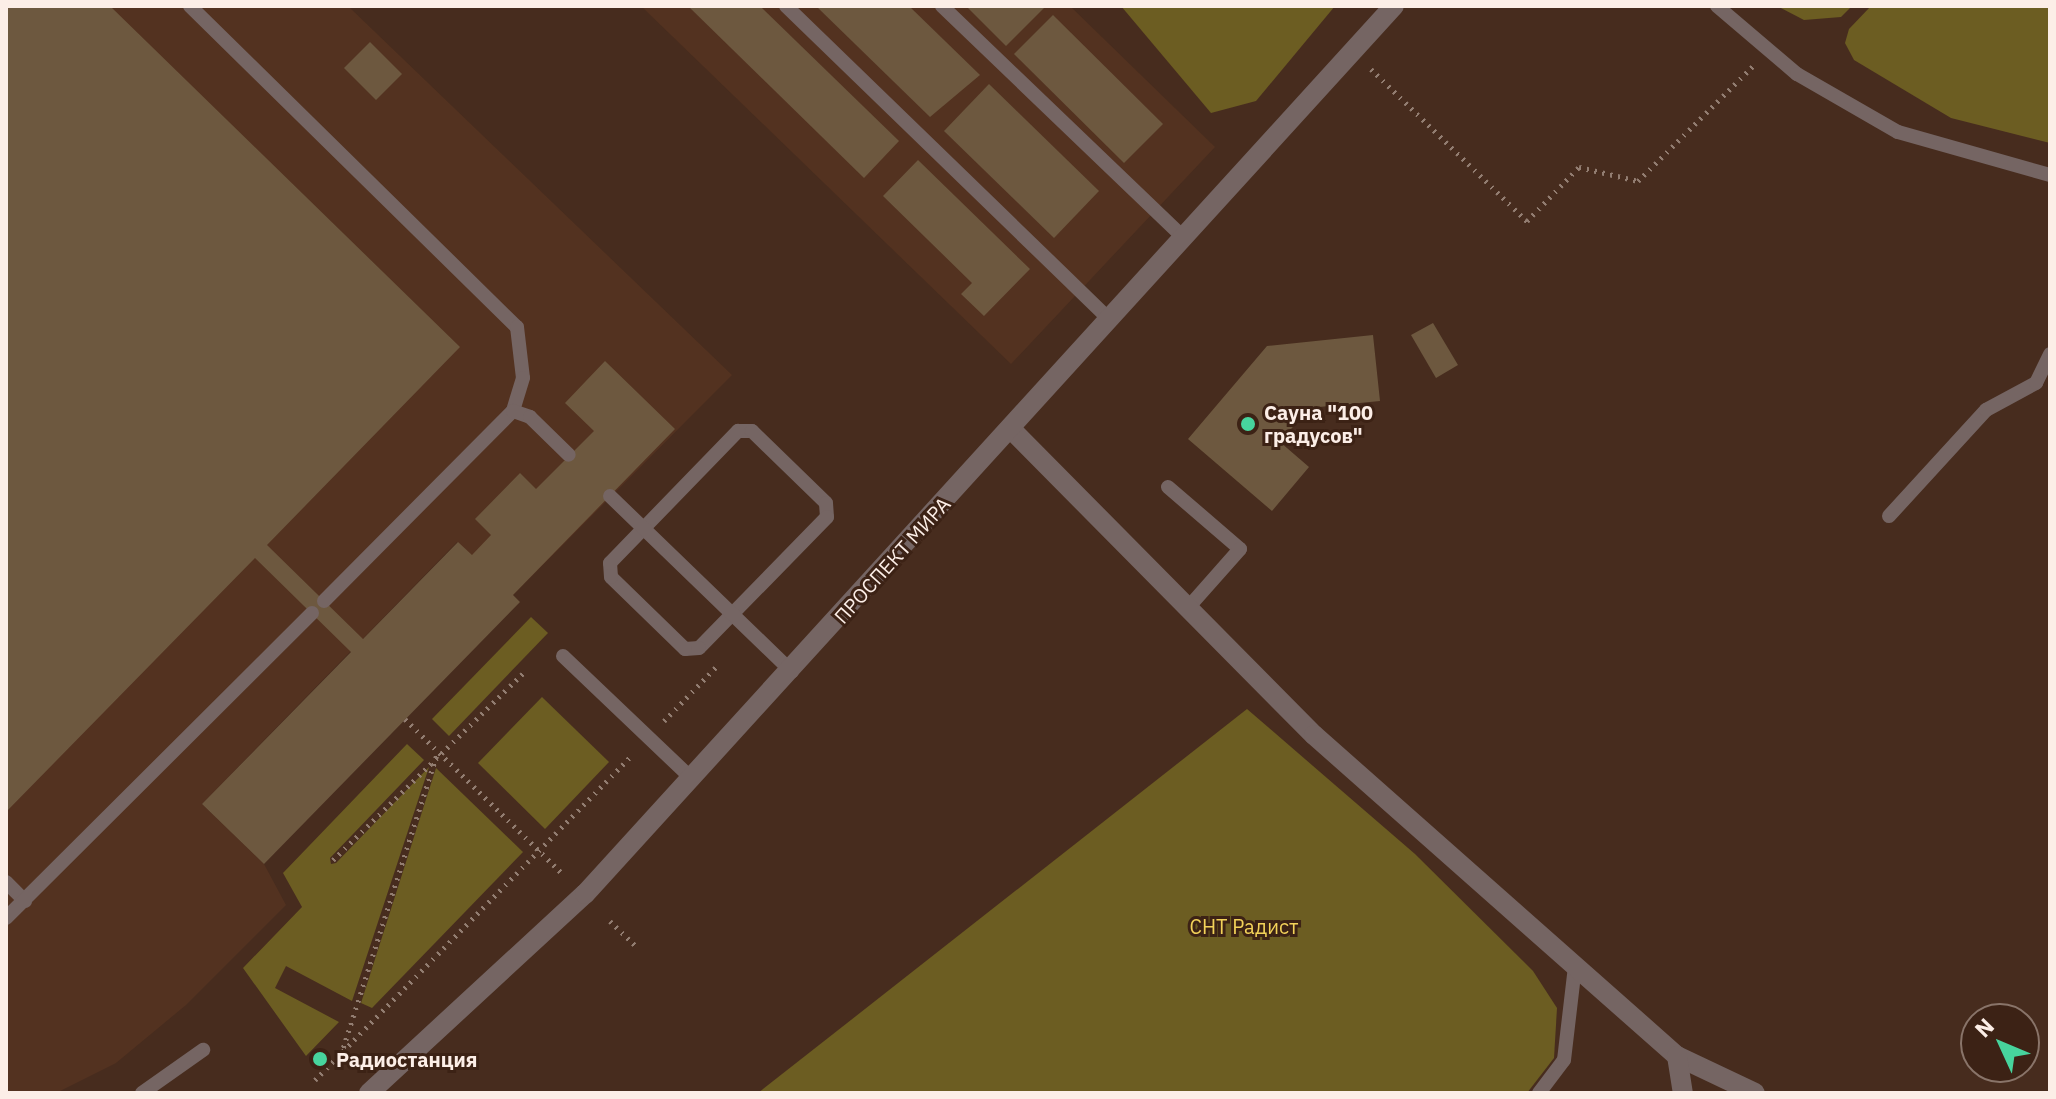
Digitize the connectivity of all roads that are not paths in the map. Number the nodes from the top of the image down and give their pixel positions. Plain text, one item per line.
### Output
1 (190, 6) edge
2 (786, 6) edge
3 (942, 6) edge
4 (1394, 6) edge
5 (1717, 6) edge
6 (2050, 175) edge
7 (1183, 237) junction
8 (1109, 319) junction
9 (2050, 354) edge
10 (513, 411) junction
11 (1010, 428) junction
12 (569, 455) dead end
13 (1168, 487) dead end
14 (610, 496) dead end
15 (1889, 516) dead end
16 (643, 528) junction
17 (324, 601) dead end
18 (1186, 610) junction
19 (312, 613) dead end
20 (732, 614) junction
21 (563, 656) dead end
22 (792, 672) junction
23 (692, 779) junction
24 (6, 882) edge
25 (25, 901) junction
26 (6, 918) edge
27 (1575, 966) junction
28 (203, 1050) dead end
29 (1677, 1056) junction
30 (142, 1093) edge
31 (369, 1093) edge
32 (1539, 1093) edge
33 (1683, 1093) edge
34 (1755, 1093) edge

1 - 10 lane
2 - 8 lane
3 - 7 lane
4 - 7 street, ПРОСПЕКТ МИРА
5 - 6 lane
7 - 8 street, ПРОСПЕКТ МИРА
8 - 11 street, ПРОСПЕКТ МИРА
9 - 15 lane
10 - 12 lane
10 - 17 lane
11 - 18 street
11 - 22 street, ПРОСПЕКТ МИРА
13 - 18 lane
14 - 16 lane
16 - 20 lane
16 - 20 lane
16 - 20 lane
18 - 27 street
19 - 25 lane
20 - 22 lane
21 - 23 lane
22 - 23 street, ПРОСПЕКТ МИРА
23 - 31 street, ПРОСПЕКТ МИРА
24 - 25 lane
25 - 26 lane
27 - 29 street
27 - 32 lane
28 - 30 lane
29 - 33 street
29 - 34 street

